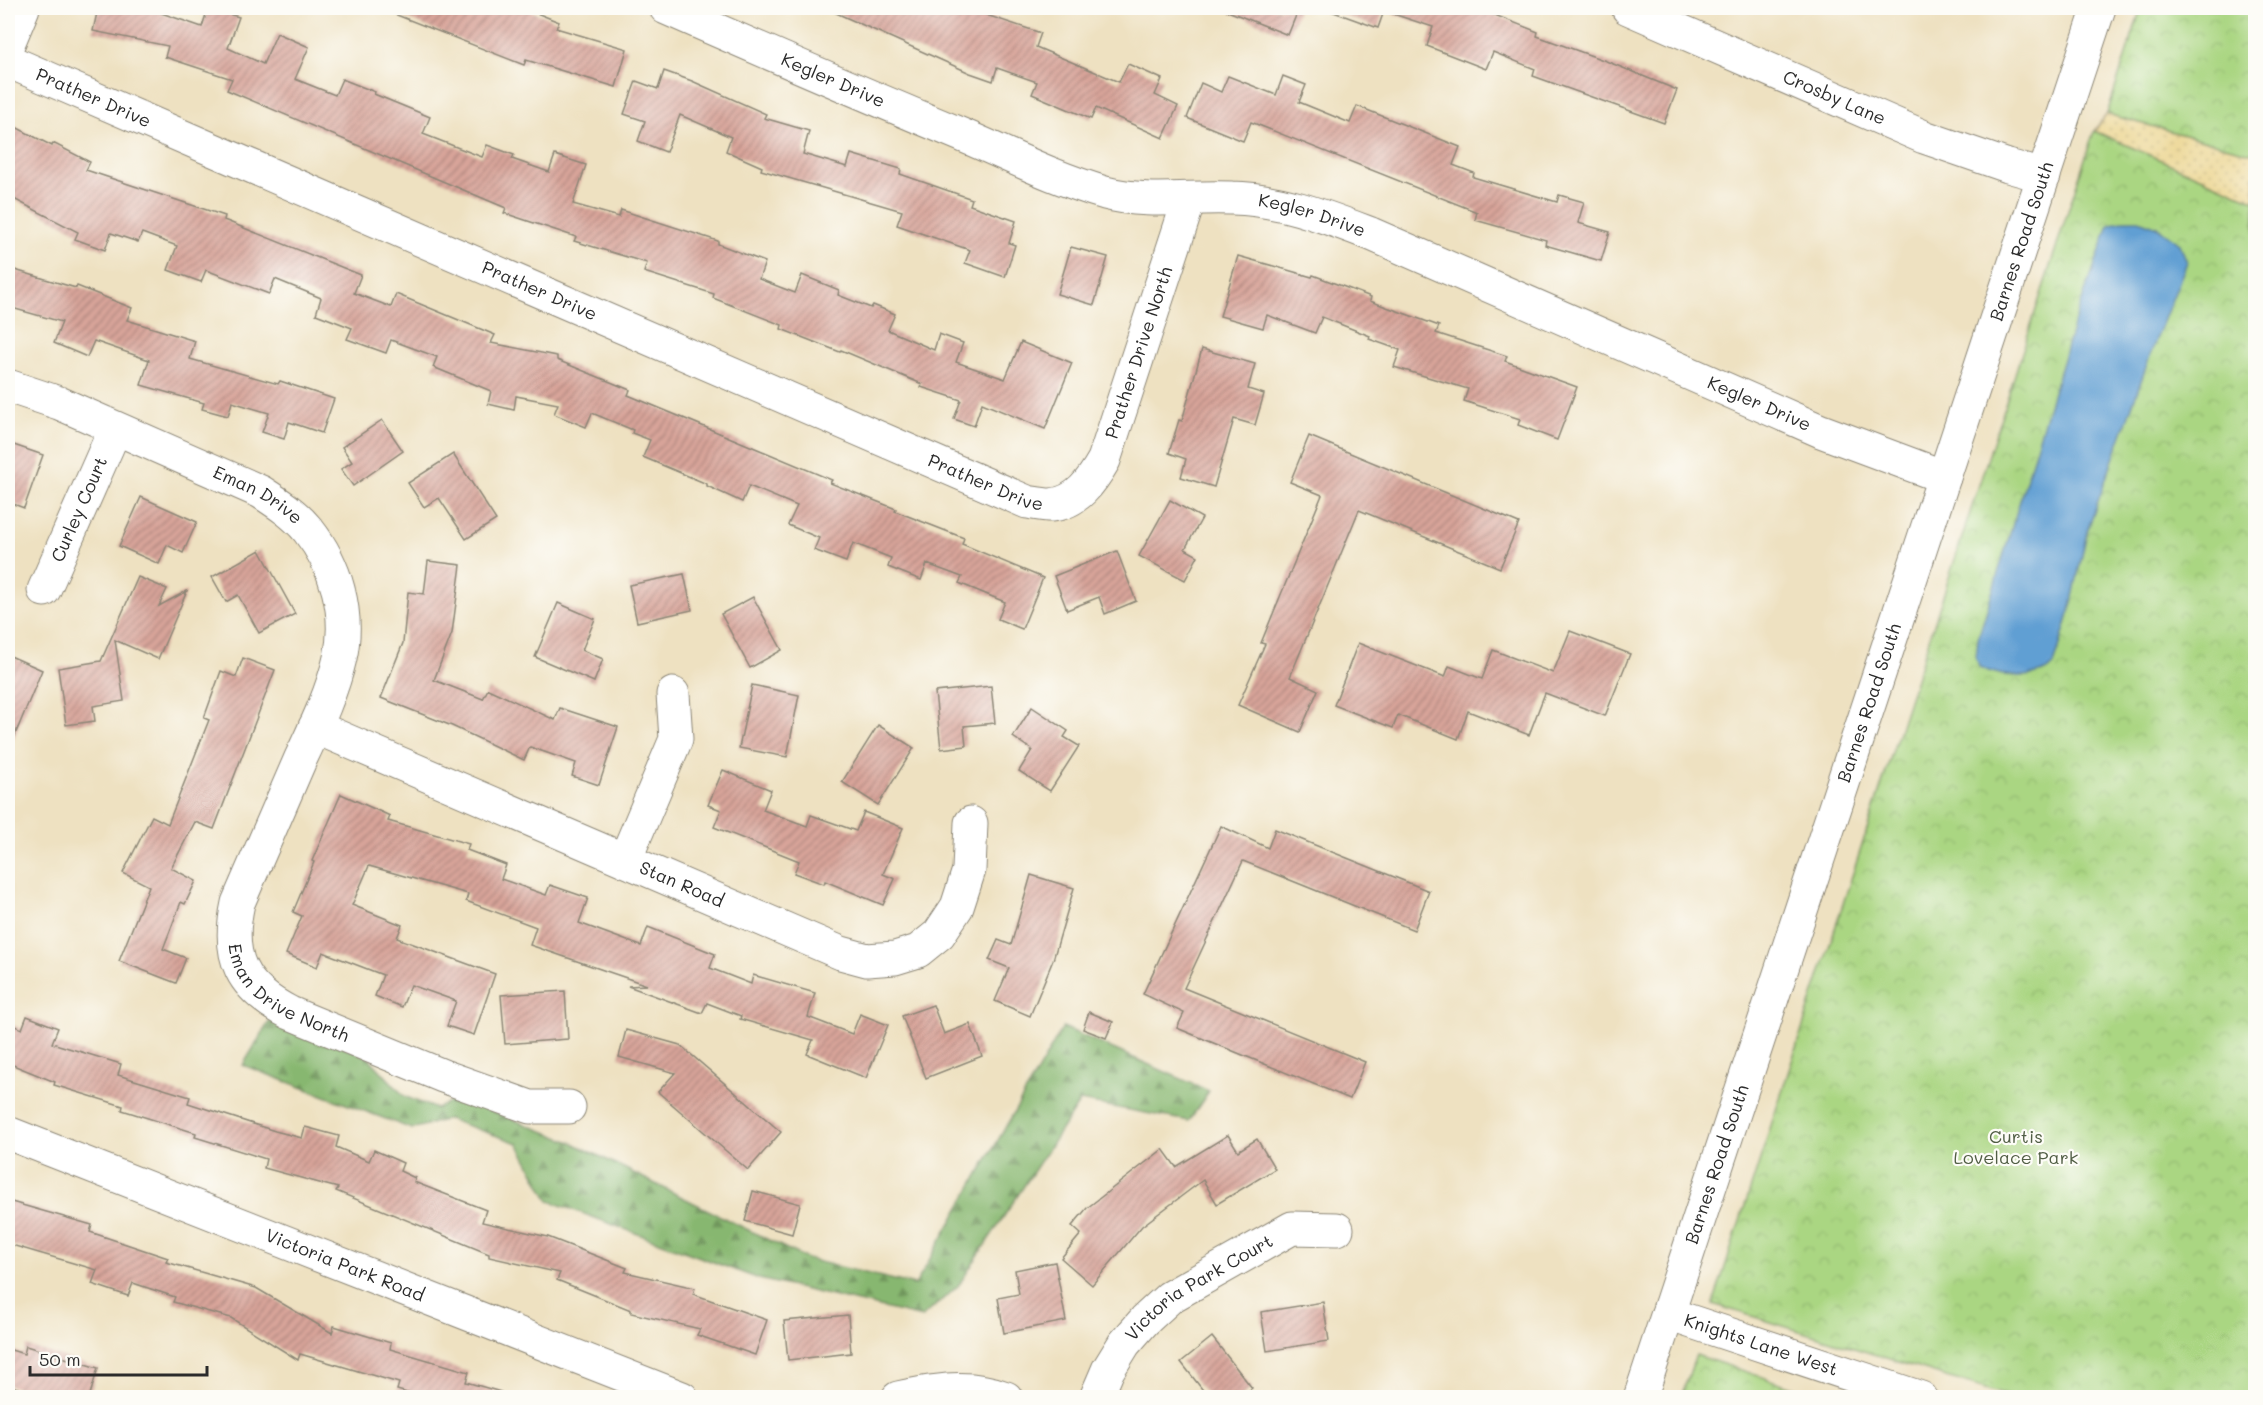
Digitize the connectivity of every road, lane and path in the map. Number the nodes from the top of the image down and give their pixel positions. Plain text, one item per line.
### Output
1 (23, 8) edge
2 (1629, 8) edge
3 (2099, 8) edge
4 (680, 10) edge
5 (8, 44) edge
6 (8, 61) edge
7 (2044, 176) junction
8 (1189, 200) junction
9 (8, 386) edge
10 (115, 429) junction
11 (1944, 477) junction
12 (1074, 497) joint
13 (44, 590) dead end
14 (673, 694) dead end
15 (315, 727) junction
16 (971, 823) dead end
17 (625, 860) junction
18 (569, 1107) dead end
19 (8, 1132) edge
20 (1337, 1230) dead end
21 (1668, 1314) junction
22 (682, 1398) edge
23 (898, 1398) edge
24 (1006, 1398) edge
25 (1096, 1398) edge
26 (1640, 1398) edge
27 (1921, 1398) edge

1 - 5 street
2 - 7 street, Crosby Lane
3 - 7 street, Barnes Road South
4 - 8 street, Kegler Drive
6 - 12 street, Prather Drive
7 - 11 street, Barnes Road South
8 - 11 street, Kegler Drive
8 - 12 street, Prather Drive North
9 - 10 street, Eman Drive
10 - 13 street, Curley Court
10 - 15 street, Eman Drive
11 - 21 street, Barnes Road South
14 - 17 street
15 - 17 street, Stan Road
15 - 18 street, Eman Drive North
16 - 17 street, Stan Road
19 - 22 street, Victoria Park Road
20 - 25 street, Victoria Park Court
21 - 26 street, Barnes Road South
21 - 27 street, Knights Lane West
23 - 24 street

